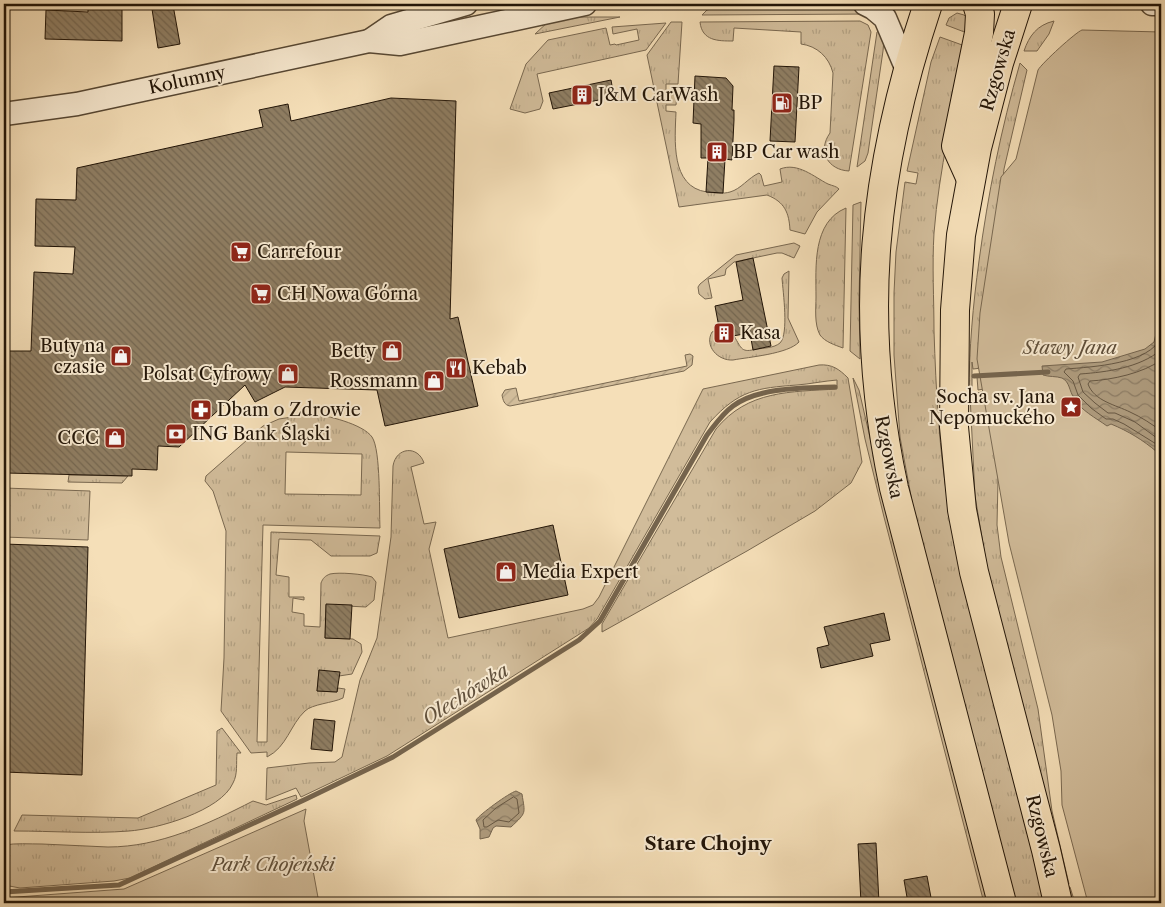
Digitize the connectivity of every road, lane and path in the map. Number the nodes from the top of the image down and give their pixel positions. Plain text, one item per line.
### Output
1 (466, 4) edge
2 (585, 4) edge
3 (865, 4) edge
4 (928, 4) edge
5 (977, 4) edge
6 (1018, 4) edge
7 (1152, 4) edge
8 (1161, 4) edge
9 (369, 42) junction
10 (907, 70) junction
11 (4, 114) edge
12 (970, 177) junction
13 (1002, 903) edge
14 (1058, 903) edge

1 - 9 street, Kolumny
2 - 9 street, Kolumny
3 - 10 street
4 - 10 main road, Rzgowska
5 - 12 main road
6 - 12 main road, Rzgowska
7 - 8 street
9 - 11 street, Kolumny
10 - 13 main road, Rzgowska
12 - 14 main road, Rzgowska

